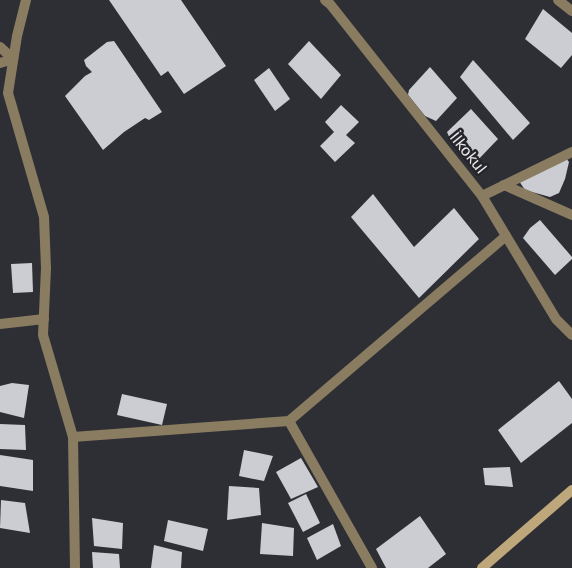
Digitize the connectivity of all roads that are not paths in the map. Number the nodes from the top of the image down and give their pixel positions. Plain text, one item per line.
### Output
1 (26, 0) edge
2 (325, 0) edge
3 (558, 0) edge
4 (572, 11) edge
5 (0, 47) edge
6 (14, 59) junction
7 (0, 63) edge
8 (572, 152) edge
9 (504, 185) junction
10 (482, 196) junction
11 (572, 215) edge
12 (506, 236) junction
13 (44, 319) junction
14 (0, 324) edge
15 (572, 335) edge
16 (289, 421) junction
17 (73, 437) junction
18 (572, 490) edge
19 (75, 568) edge
20 (372, 568) edge
21 (482, 568) edge

1 - 6 street
2 - 10 street, İlkokul
3 - 4 street
5 - 6 street
6 - 7 street
6 - 13 street
8 - 9 street
9 - 10 street
9 - 11 street
10 - 12 street, İlkokul
12 - 15 street, İlkokul
12 - 16 street
13 - 14 street
13 - 17 street
16 - 17 street
16 - 20 street
17 - 19 street
18 - 21 main road

